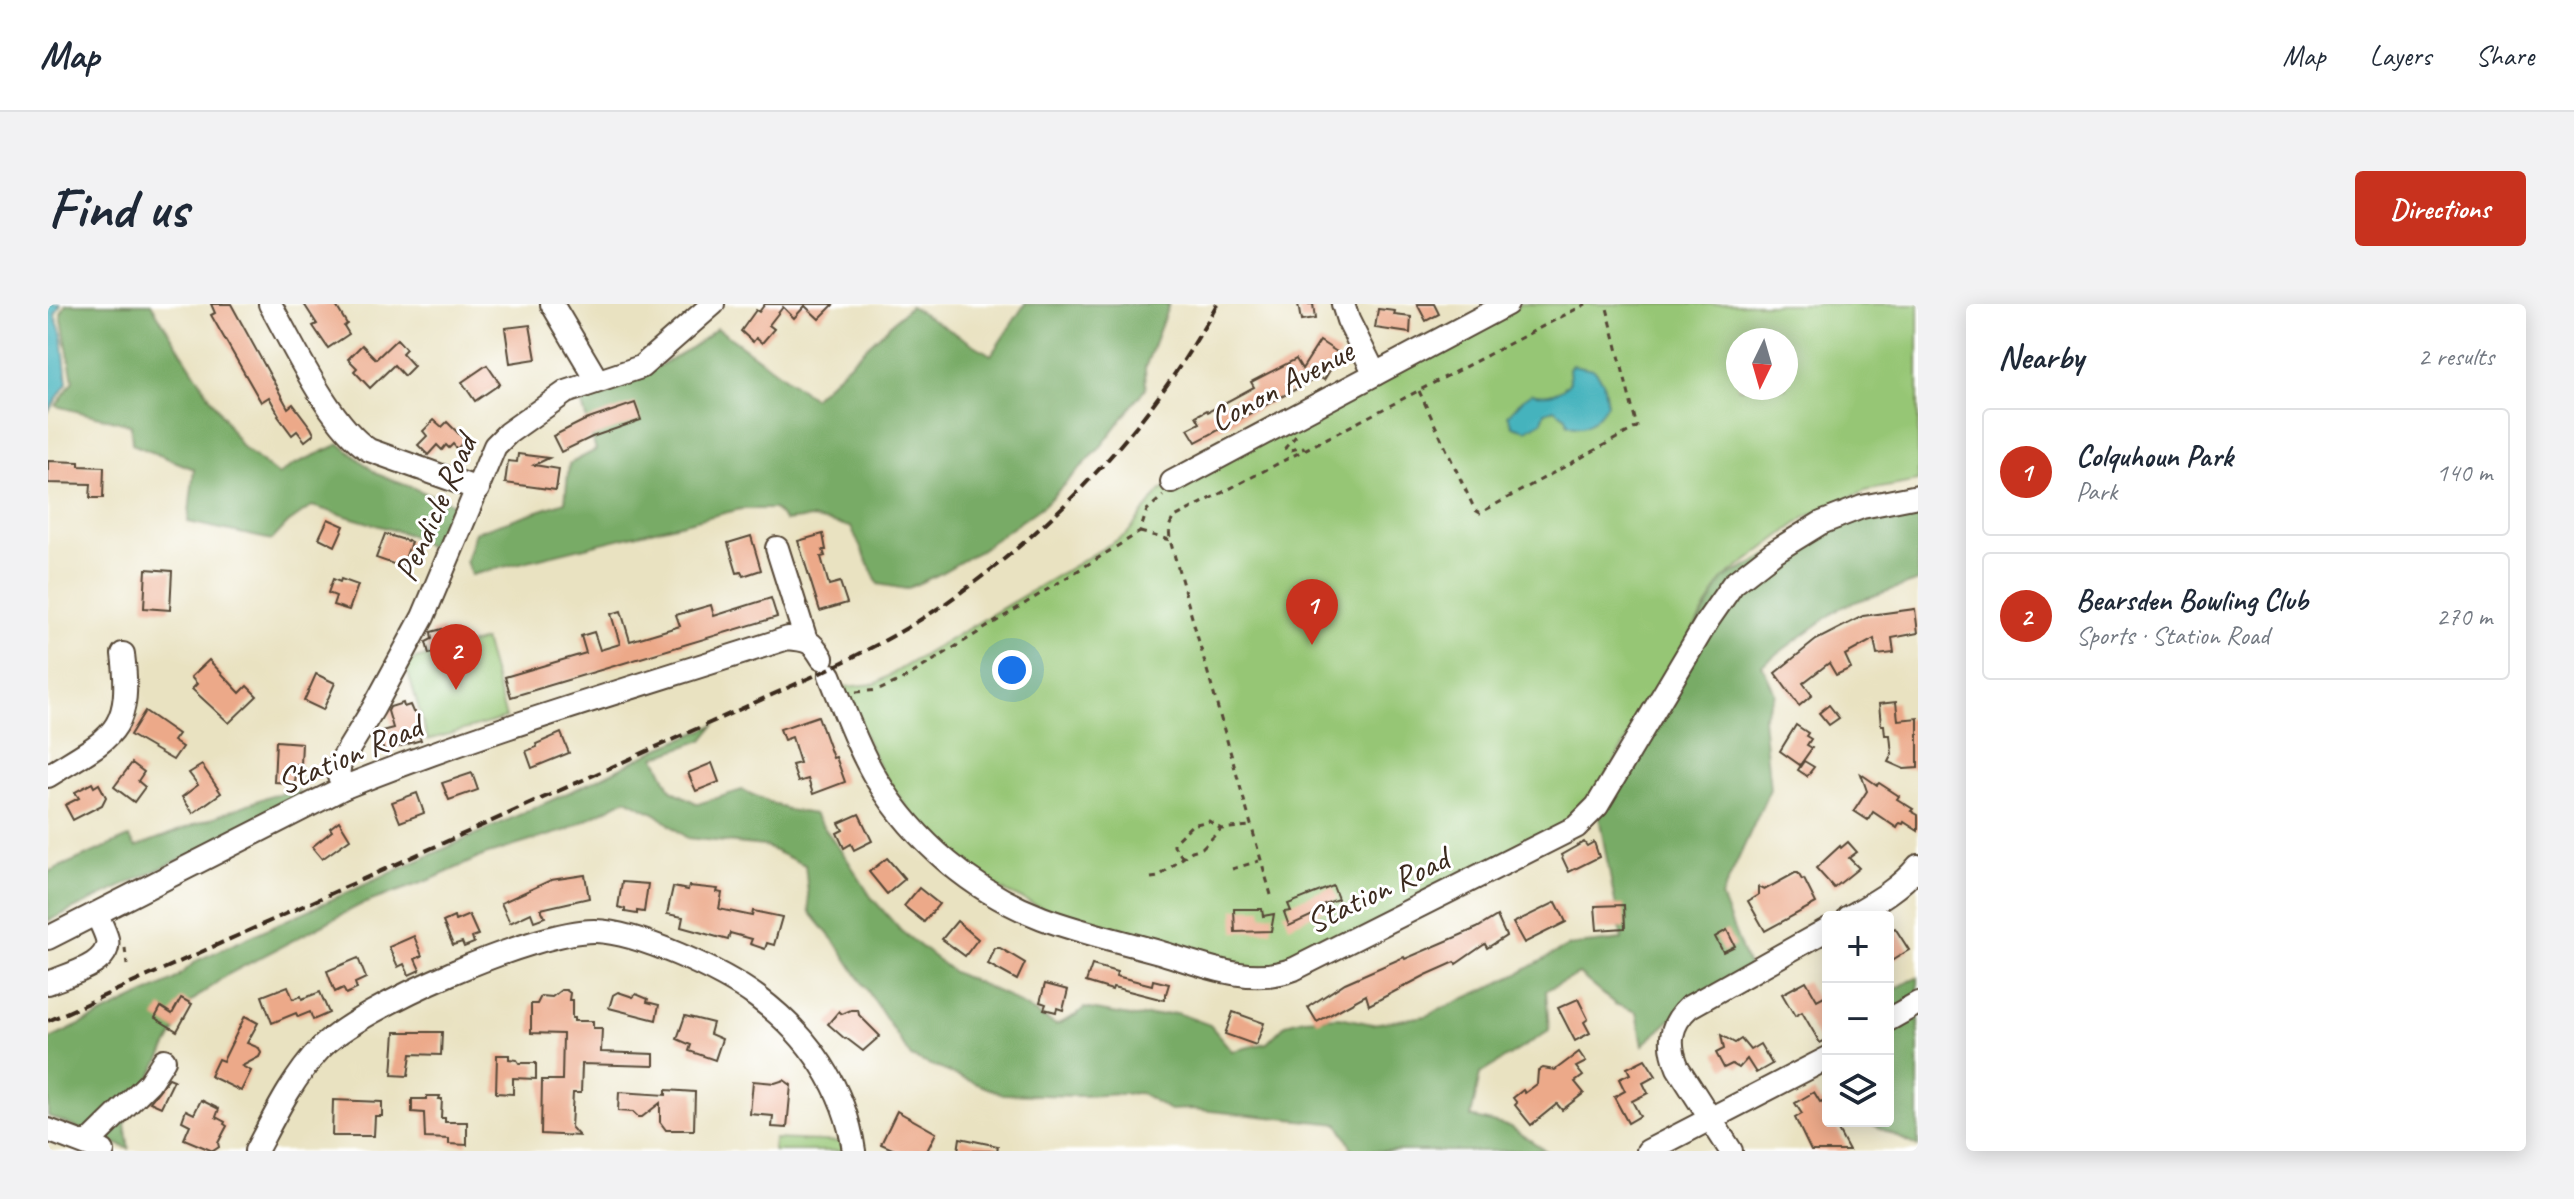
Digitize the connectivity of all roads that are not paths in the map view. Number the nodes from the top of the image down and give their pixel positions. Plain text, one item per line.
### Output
1 (270, 304) edge
2 (552, 304) edge
3 (713, 304) edge
4 (1343, 304) edge
5 (1507, 304) edge
6 (1375, 374) junction
7 (597, 380) junction
8 (1172, 482) road end
9 (478, 489) junction
10 (1918, 496) edge
11 (777, 548) dead end
12 (806, 640) junction
13 (123, 654) dead end
14 (48, 776) edge
15 (345, 787) junction
16 (1918, 866) edge
17 (1860, 911) edge
18 (97, 915) junction
19 (1822, 932) edge
20 (48, 938) edge
21 (48, 983) edge
22 (1918, 1003) edge
23 (1894, 1017) edge
24 (164, 1060) dead end
25 (1822, 1061) edge
26 (1708, 1119) junction
27 (48, 1130) edge
28 (95, 1148) edge
29 (256, 1151) edge
30 (854, 1151) edge
31 (1648, 1151) edge
32 (1731, 1151) edge

1 - 9 street
2 - 7 street
3 - 7 street, Pendicle Road
4 - 6 street
5 - 6 street, Conon Avenue
6 - 8 street, Conon Avenue
7 - 9 street, Pendicle Road
9 - 15 street, Pendicle Road
10 - 12 street, Station Road
11 - 12 street
12 - 15 street, Station Road
13 - 14 street
15 - 18 street, Station Road
16 - 17 street
18 - 20 street, Station Road
18 - 21 street
19 - 26 street
22 - 23 street
24 - 28 street
25 - 26 street
26 - 31 street
26 - 32 street
27 - 28 street
29 - 30 street

